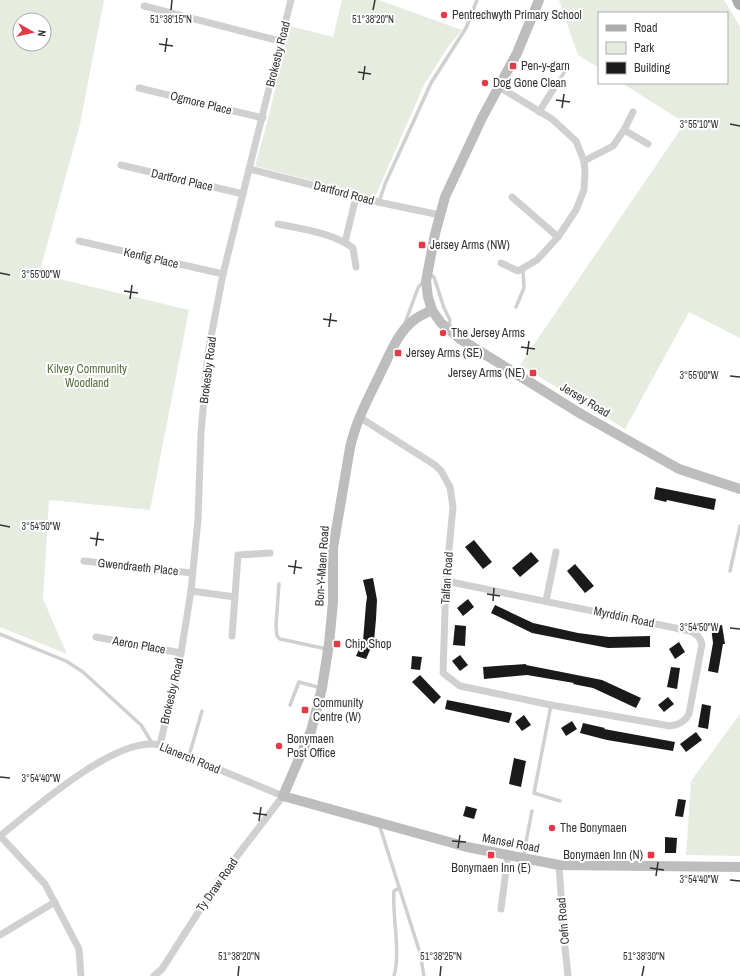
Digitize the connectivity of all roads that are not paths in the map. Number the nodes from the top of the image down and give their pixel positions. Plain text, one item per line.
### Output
1 (291, 0) edge
2 (477, 0) edge
3 (539, 0) edge
4 (738, 0) edge
5 (740, 4) edge
6 (144, 6) dead end
7 (280, 41) junction
8 (570, 65) dead end
9 (499, 87) junction
10 (139, 88) dead end
11 (554, 88) joint
12 (539, 112) junction
13 (633, 112) dead end
14 (262, 118) junction
15 (624, 130) junction
16 (648, 144) dead end
17 (584, 161) junction
18 (121, 165) dead end
19 (250, 169) junction
20 (243, 194) junction
21 (356, 197) junction
22 (512, 197) dead end
23 (378, 202) junction
24 (440, 215) junction
25 (278, 224) dead end
26 (558, 237) junction
27 (79, 241) dead end
28 (345, 242) junction
29 (501, 263) dead end
30 (356, 267) dead end
31 (523, 268) junction
32 (223, 274) junction
33 (427, 277) junction
34 (516, 307) dead end
35 (432, 310) junction
36 (448, 331) junction
37 (403, 332) junction
38 (359, 417) junction
39 (740, 488) edge
40 (740, 526) edge
41 (556, 552) dead end
42 (270, 553) dead end
43 (84, 561) dead end
44 (730, 571) dead end
45 (192, 573) junction
46 (446, 580) junction
47 (279, 584) dead end
48 (191, 591) junction
49 (235, 597) junction
50 (546, 601) junction
51 (0, 634) edge
52 (232, 636) dead end
53 (96, 637) dead end
54 (328, 650) junction
55 (181, 653) junction
56 (322, 688) junction
57 (290, 705) dead end
58 (551, 705) junction
59 (202, 711) dead end
60 (156, 744) junction
61 (188, 756) junction
62 (283, 796) junction
63 (560, 801) dead end
64 (532, 811) dead end
65 (378, 822) junction
66 (0, 836) edge
67 (508, 855) junction
68 (523, 858) junction
69 (559, 866) junction
70 (740, 867) edge
71 (399, 888) junction
72 (55, 902) junction
73 (501, 909) dead end
74 (0, 935) edge
75 (81, 976) edge
76 (154, 976) edge
77 (394, 976) edge
78 (424, 976) edge
79 (568, 976) edge

1 - 7 street, Brokesby Road
2 - 23 lane
3 - 9 street
4 - 5 main road
6 - 7 street
7 - 14 street, Brokesby Road
8 - 11 lane
9 - 12 street
9 - 24 street
10 - 14 street, Ogmore Place
11 - 12 street
12 - 17 street
13 - 15 street
14 - 19 street, Brokesby Road
15 - 16 street
15 - 17 street
17 - 26 street
18 - 20 street, Dartford Place
19 - 20 street, Brokesby Road
19 - 21 street, Dartford Road
20 - 32 street, Brokesby Road
21 - 23 street, Dartford Road
21 - 28 street
22 - 26 street
23 - 24 street, Dartford Road
24 - 33 street
25 - 28 street
26 - 31 street
27 - 32 street, Kenfig Place
28 - 30 street
29 - 31 street
31 - 34 lane
32 - 45 street, Brokesby Road
33 - 35 street
33 - 36 lane
33 - 37 lane
35 - 36 street, Jersey Road
35 - 37 street, Bon-Y-Maen Road
36 - 39 street, Jersey Road
37 - 38 street, Bon-Y-Maen Road
38 - 46 street, Talfan Road
38 - 54 street, Bon-Y-Maen Road
40 - 44 lane
41 - 50 street
42 - 49 street
43 - 45 street, Gwendraeth Place
45 - 48 street, Brokesby Road
46 - 50 street, Myrddin Road
46 - 58 street, Talfan Road
47 - 54 lane
48 - 49 street
48 - 55 street, Brokesby Road
49 - 52 street
50 - 58 street, Myrddin Road
51 - 60 lane
53 - 55 street, Aeron Place
54 - 56 street, Bon-Y-Maen Road
55 - 60 street, Brokesby Road
56 - 57 lane
56 - 62 street, Bon-Y-Maen Road
58 - 63 lane
59 - 61 lane
60 - 61 street, Llanerch Road
60 - 66 street, Llanerch Road
61 - 62 street, Llanerch Road
62 - 65 street, Mansel Road
62 - 76 street, Ty Draw Road
64 - 68 lane
65 - 67 street, Mansel Road
65 - 71 lane
66 - 72 street
67 - 68 street, Mansel Road
67 - 73 street
68 - 69 street, Mansel Road
69 - 70 street, Mansel Road
69 - 79 street, Cefn Road
71 - 77 lane
71 - 78 lane
72 - 74 street
72 - 75 street

